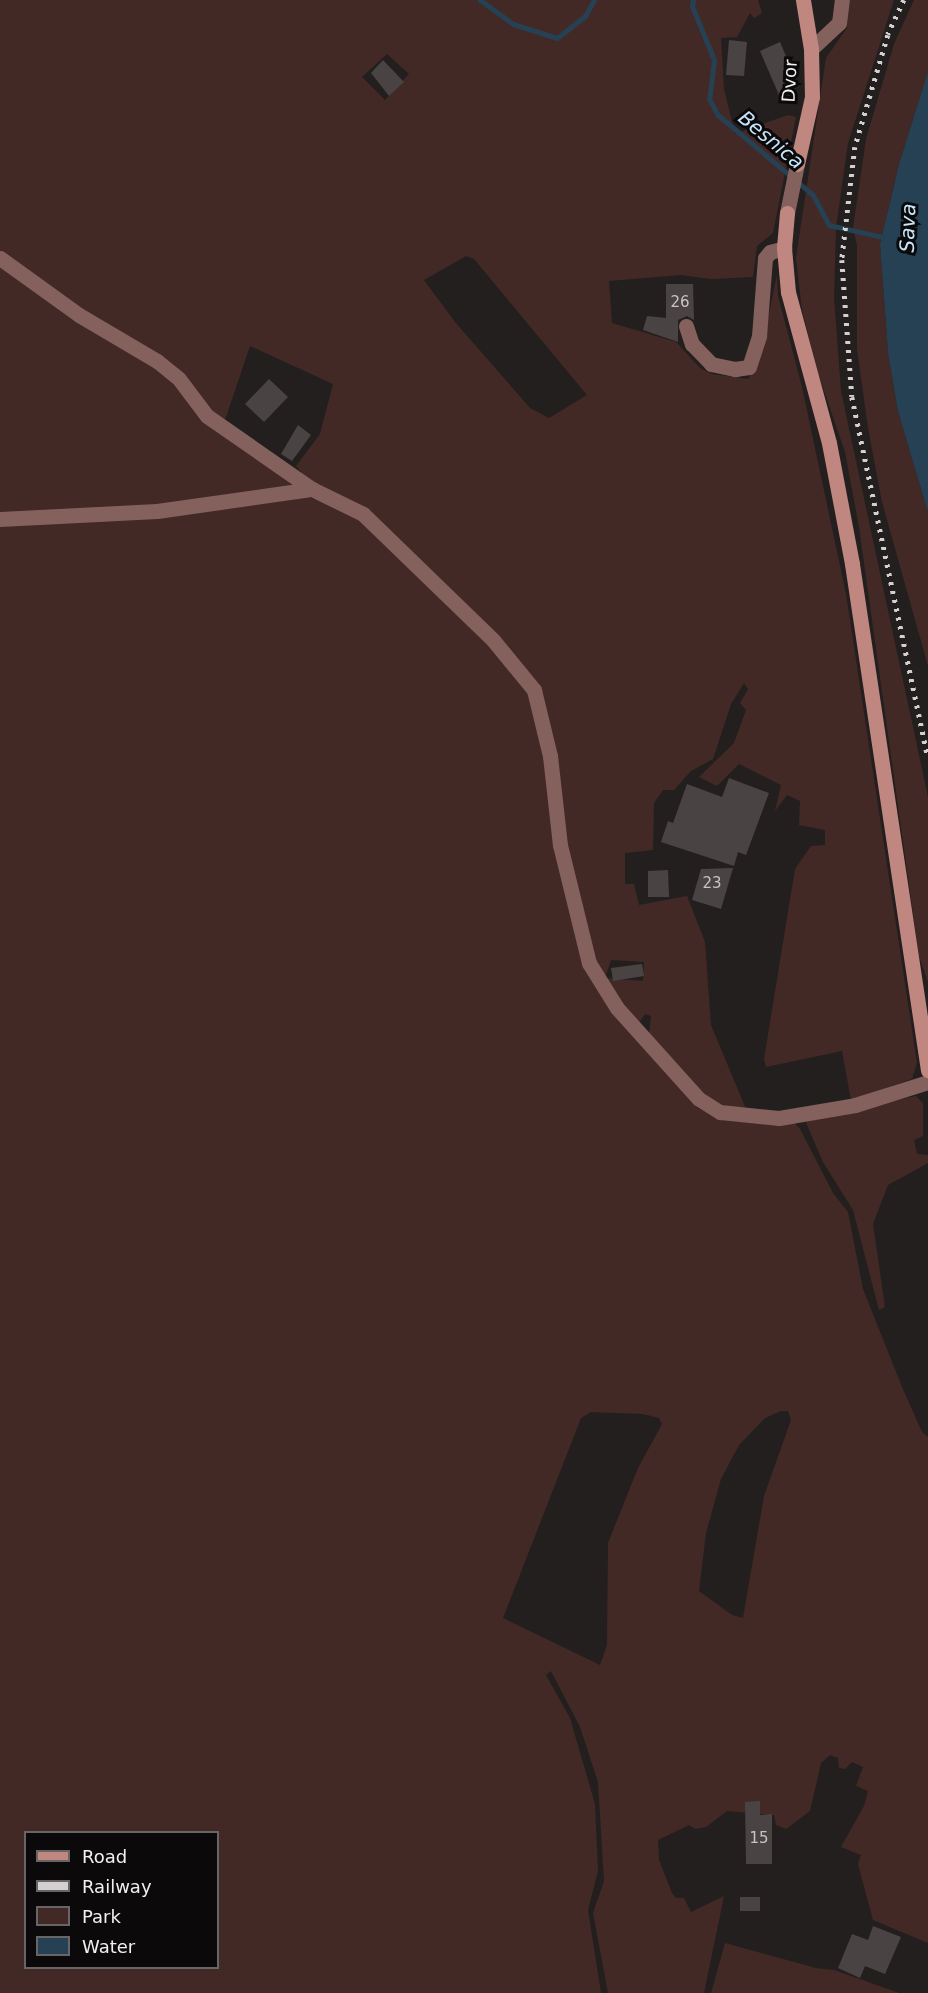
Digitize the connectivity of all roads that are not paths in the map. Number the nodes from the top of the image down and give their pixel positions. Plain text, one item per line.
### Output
1 (803, 0) edge
2 (842, 0) edge
3 (811, 49) junction
4 (784, 248) junction
5 (0, 258) edge
6 (686, 326) dead end
7 (312, 489) junction
8 (0, 519) edge
9 (928, 1070) edge
10 (928, 1082) edge

1 - 3 street, Dvor
2 - 3 street
3 - 4 street, Dvor
4 - 6 street
4 - 9 street
5 - 7 street
7 - 8 street
7 - 10 street

